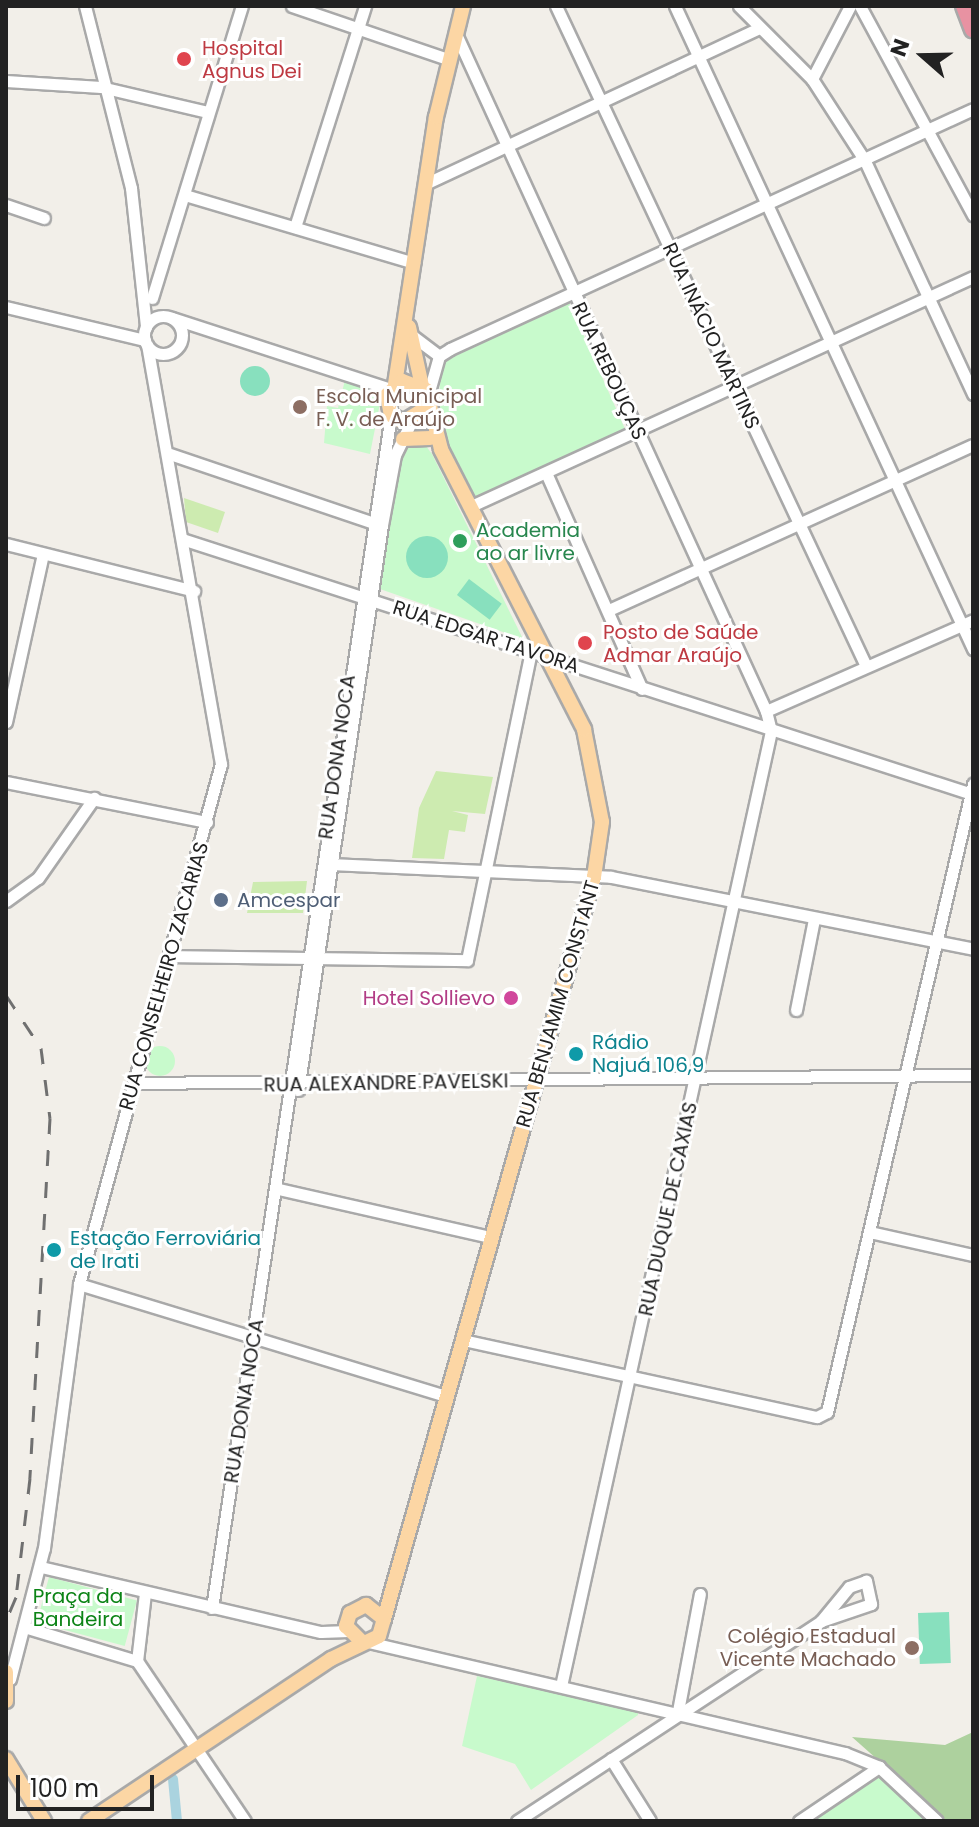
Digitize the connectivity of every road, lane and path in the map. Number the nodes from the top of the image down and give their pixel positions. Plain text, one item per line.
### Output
1 (85, 6) edge
2 (242, 6) edge
3 (292, 6) edge
4 (365, 6) edge
5 (463, 6) edge
6 (556, 6) edge
7 (675, 6) edge
8 (739, 6) edge
9 (850, 6) edge
10 (860, 6) edge
11 (964, 6) edge
12 (358, 28) junction
13 (759, 28) junction
14 (973, 29) edge
15 (454, 30) junction
16 (698, 56) junction
17 (448, 59) junction
18 (812, 79) junction
19 (6, 81) edge
20 (101, 87) junction
21 (603, 101) junction
22 (973, 109) edge
23 (208, 112) junction
24 (928, 132) junction
25 (505, 145) junction
26 (865, 161) junction
27 (427, 183) junction
28 (185, 195) junction
29 (766, 203) junction
30 (6, 205) edge
31 (973, 215) edge
32 (44, 218) dead end
33 (295, 227) junction
34 (670, 247) junction
35 (165, 253) junction
36 (142, 258) junction
37 (414, 263) junction
38 (143, 272) junction
39 (973, 277) edge
40 (573, 294) junction
41 (152, 298) junction
42 (928, 300) junction
43 (6, 307) edge
44 (408, 307) junction
45 (169, 317) junction
46 (198, 330) junction
47 (410, 334) junction
48 (146, 337) junction
49 (828, 341) junction
50 (180, 342) junction
51 (169, 352) junction
52 (439, 356) junction
53 (732, 382) junction
54 (158, 383) junction
55 (393, 386) junction
56 (973, 394) edge
57 (426, 396) junction
58 (391, 415) junction
59 (413, 422) junction
60 (637, 431) junction
61 (403, 439) junction
62 (435, 443) junction
63 (973, 445) edge
64 (170, 454) junction
65 (547, 475) junction
66 (896, 478) junction
67 (469, 507) junction
68 (376, 524) junction
69 (796, 524) junction
70 (182, 539) junction
71 (6, 544) edge
72 (43, 554) junction
73 (701, 571) junction
74 (194, 591) junction
75 (367, 599) junction
76 (611, 609) junction
77 (968, 623) edge
78 (973, 649) edge
79 (538, 653) junction
80 (12, 666) edge
81 (866, 666) junction
82 (642, 689) junction
83 (766, 711) junction
84 (6, 722) edge
85 (347, 729) junction
86 (771, 731) junction
87 (6, 782) edge
88 (971, 790) edge
89 (94, 798) junction
90 (207, 822) junction
91 (321, 863) junction
92 (335, 864) junction
93 (490, 876) junction
94 (594, 877) junction
95 (735, 900) junction
96 (6, 901) edge
97 (814, 919) junction
98 (932, 942) junction
99 (973, 949) edge
100 (170, 956) junction
101 (307, 959) junction
102 (320, 959) junction
103 (796, 1010) dead end
104 (904, 1075) junction
105 (973, 1075) edge
106 (696, 1078) junction
107 (536, 1082) junction
108 (134, 1083) junction
109 (296, 1084) junction
110 (279, 1189) junction
111 (870, 1232) junction
112 (491, 1237) junction
113 (973, 1255) edge
114 (79, 1284) junction
115 (253, 1340) junction
116 (463, 1340) junction
117 (631, 1378) junction
118 (445, 1396) junction
119 (41, 1567) junction
120 (394, 1580) junction
121 (145, 1593) junction
122 (700, 1594) dead end
123 (372, 1606) junction
124 (212, 1608) junction
125 (821, 1621) junction
126 (383, 1625) junction
127 (24, 1627) junction
128 (357, 1638) junction
129 (393, 1647) junction
130 (6, 1657) edge
131 (137, 1661) junction
132 (8, 1675) edge
133 (561, 1686) junction
134 (6, 1701) edge
135 (681, 1711) junction
136 (198, 1747) junction
137 (6, 1759) edge
138 (611, 1759) junction
139 (879, 1767) junction
140 (44, 1821) edge
141 (89, 1821) edge
142 (245, 1821) edge
143 (517, 1821) edge
144 (650, 1821) edge
145 (799, 1821) edge
146 (937, 1821) edge

1 - 20 street, RUA CONSELHEIRO ZACARIAS
2 - 23 street
3 - 12 street
4 - 12 street
5 - 15 main road
6 - 21 street, RUA INÁCIO MARTINS
7 - 16 street
8 - 13 street
9 - 18 street
10 - 24 street
11 - 14 highway
12 - 17 street
12 - 33 street
13 - 16 street
13 - 18 street
15 - 17 main road
15 - 25 street, RUA REBOUÇAS
16 - 21 street
16 - 29 street
17 - 27 main road
18 - 26 street
19 - 20 street
20 - 23 street
20 - 36 street, RUA CONSELHEIRO ZACARIAS
21 - 25 street
21 - 34 street, RUA INÁCIO MARTINS
22 - 24 street
23 - 28 street
24 - 26 street
24 - 31 street
25 - 27 street
25 - 40 street, RUA REBOUÇAS
26 - 29 street
26 - 42 street
27 - 37 main road
28 - 33 street
28 - 35 street
29 - 34 street
29 - 49 street
30 - 32 street
33 - 37 street
34 - 40 street
34 - 53 street, RUA INÁCIO MARTINS
35 - 36 street
35 - 41 street
36 - 38 street, RUA CONSELHEIRO ZACARIAS
37 - 44 main road
38 - 41 street, RUA CONSELHEIRO ZACARIAS
38 - 48 street, RUA CONSELHEIRO ZACARIAS
39 - 42 street
40 - 52 street
40 - 60 street, RUA REBOUÇAS
41 - 45 street, RUA CONSELHEIRO ZACARIAS
42 - 49 street
42 - 56 street
43 - 48 street
44 - 47 main road, RUA BENJAMIM CONSTANT
44 - 55 main road
45 - 46 street
45 - 48 street
45 - 50 street
46 - 50 street
46 - 55 street
47 - 52 street
47 - 57 main road, RUA BENJAMIM CONSTANT
48 - 51 street
48 - 54 street, RUA CONSELHEIRO ZACARIAS
49 - 53 street
49 - 66 street
50 - 51 street
51 - 54 street, RUA CONSELHEIRO ZACARIAS
52 - 57 street
53 - 60 street
53 - 69 street, RUA INÁCIO MARTINS
54 - 64 street, RUA CONSELHEIRO ZACARIAS
55 - 57 main road
55 - 58 main road
57 - 59 main road
57 - 62 main road, RUA BENJAMIM CONSTANT
58 - 59 main road
58 - 68 street, RUA DONA NOCA
59 - 61 street, RUA DONA NOCA
59 - 62 main road, RUA BENJAMIM CONSTANT
60 - 65 street
60 - 73 street, RUA REBOUÇAS
61 - 62 main road
61 - 68 street, RUA DONA NOCA
62 - 67 main road, RUA BENJAMIM CONSTANT
63 - 66 street
64 - 68 street
64 - 70 street, RUA CONSELHEIRO ZACARIAS
65 - 67 street
65 - 76 street
66 - 69 street
66 - 77 street
67 - 79 main road, RUA BENJAMIM CONSTANT
68 - 75 street, RUA DONA NOCA
69 - 73 street
69 - 81 street, RUA INÁCIO MARTINS
70 - 74 street, RUA CONSELHEIRO ZACARIAS
70 - 75 street, RUA EDGAR TAVORA
71 - 72 street
72 - 74 street
72 - 80 street
73 - 76 street
73 - 83 street, RUA REBOUÇAS
74 - 90 street, RUA CONSELHEIRO ZACARIAS
75 - 79 street, RUA EDGAR TAVORA
75 - 85 street, RUA DONA NOCA
76 - 82 street
77 - 78 street
77 - 81 street
79 - 82 street, RUA EDGAR TAVORA
79 - 93 street
79 - 94 main road, RUA BENJAMIM CONSTANT
80 - 84 street
81 - 83 street
82 - 86 street, RUA EDGAR TAVORA
83 - 86 street, RUA REBOUÇAS
85 - 91 street, RUA DONA NOCA
85 - 92 street, RUA DONA NOCA
86 - 88 street, RUA EDGAR TAVORA
86 - 95 street, RUA DUQUE DE CAXIAS
87 - 89 street
88 - 98 street
89 - 90 street
89 - 96 street
90 - 100 street, RUA CONSELHEIRO ZACARIAS
91 - 92 street
91 - 101 street, RUA DONA NOCA
92 - 93 street
92 - 102 street, RUA DONA NOCA
93 - 94 street
93 - 102 street
94 - 95 street
94 - 107 main road, RUA BENJAMIM CONSTANT
95 - 97 street
95 - 106 street, RUA DUQUE DE CAXIAS
97 - 98 street
97 - 103 street
98 - 99 street
98 - 104 street
100 - 101 street
100 - 108 street, RUA CONSELHEIRO ZACARIAS
101 - 102 street
101 - 109 street, RUA DONA NOCA
102 - 109 street, RUA DONA NOCA
104 - 105 street, RUA ALEXANDRE PAVELSKI
104 - 106 street, RUA ALEXANDRE PAVELSKI
104 - 111 street
106 - 107 street, RUA ALEXANDRE PAVELSKI
106 - 117 street, RUA DUQUE DE CAXIAS
107 - 109 street, RUA ALEXANDRE PAVELSKI
107 - 112 main road, RUA BENJAMIM CONSTANT
108 - 109 street, RUA ALEXANDRE PAVELSKI
108 - 114 street, RUA CONSELHEIRO ZACARIAS
109 - 110 street, RUA DONA NOCA
110 - 112 street
110 - 115 street, RUA DONA NOCA
111 - 113 street
111 - 117 street
112 - 116 main road, RUA BENJAMIM CONSTANT
114 - 115 street
114 - 119 street, RUA CONSELHEIRO ZACARIAS
115 - 118 street
115 - 124 street, RUA DONA NOCA
116 - 117 street
116 - 118 main road, RUA BENJAMIM CONSTANT
117 - 133 street, RUA DUQUE DE CAXIAS
118 - 120 main road, RUA BENJAMIM CONSTANT
119 - 121 street
119 - 127 street, RUA CONSELHEIRO ZACARIAS
120 - 123 main road, RUA BENJAMIM CONSTANT
120 - 126 main road, RUA BENJAMIM CONSTANT
121 - 124 street
121 - 131 street
122 - 135 street
123 - 126 main road
123 - 128 main road, RUA BENJAMIM CONSTANT
124 - 128 street
125 - 125 street
125 - 135 street
126 - 128 main road
126 - 129 street
127 - 130 street
127 - 131 street
127 - 132 street
128 - 129 street
128 - 136 main road
129 - 133 street
131 - 136 street
132 - 134 main road
133 - 135 street
135 - 138 street
135 - 139 street
136 - 141 main road
136 - 142 street
137 - 140 main road
138 - 143 street
138 - 144 street
139 - 145 street
139 - 146 street

